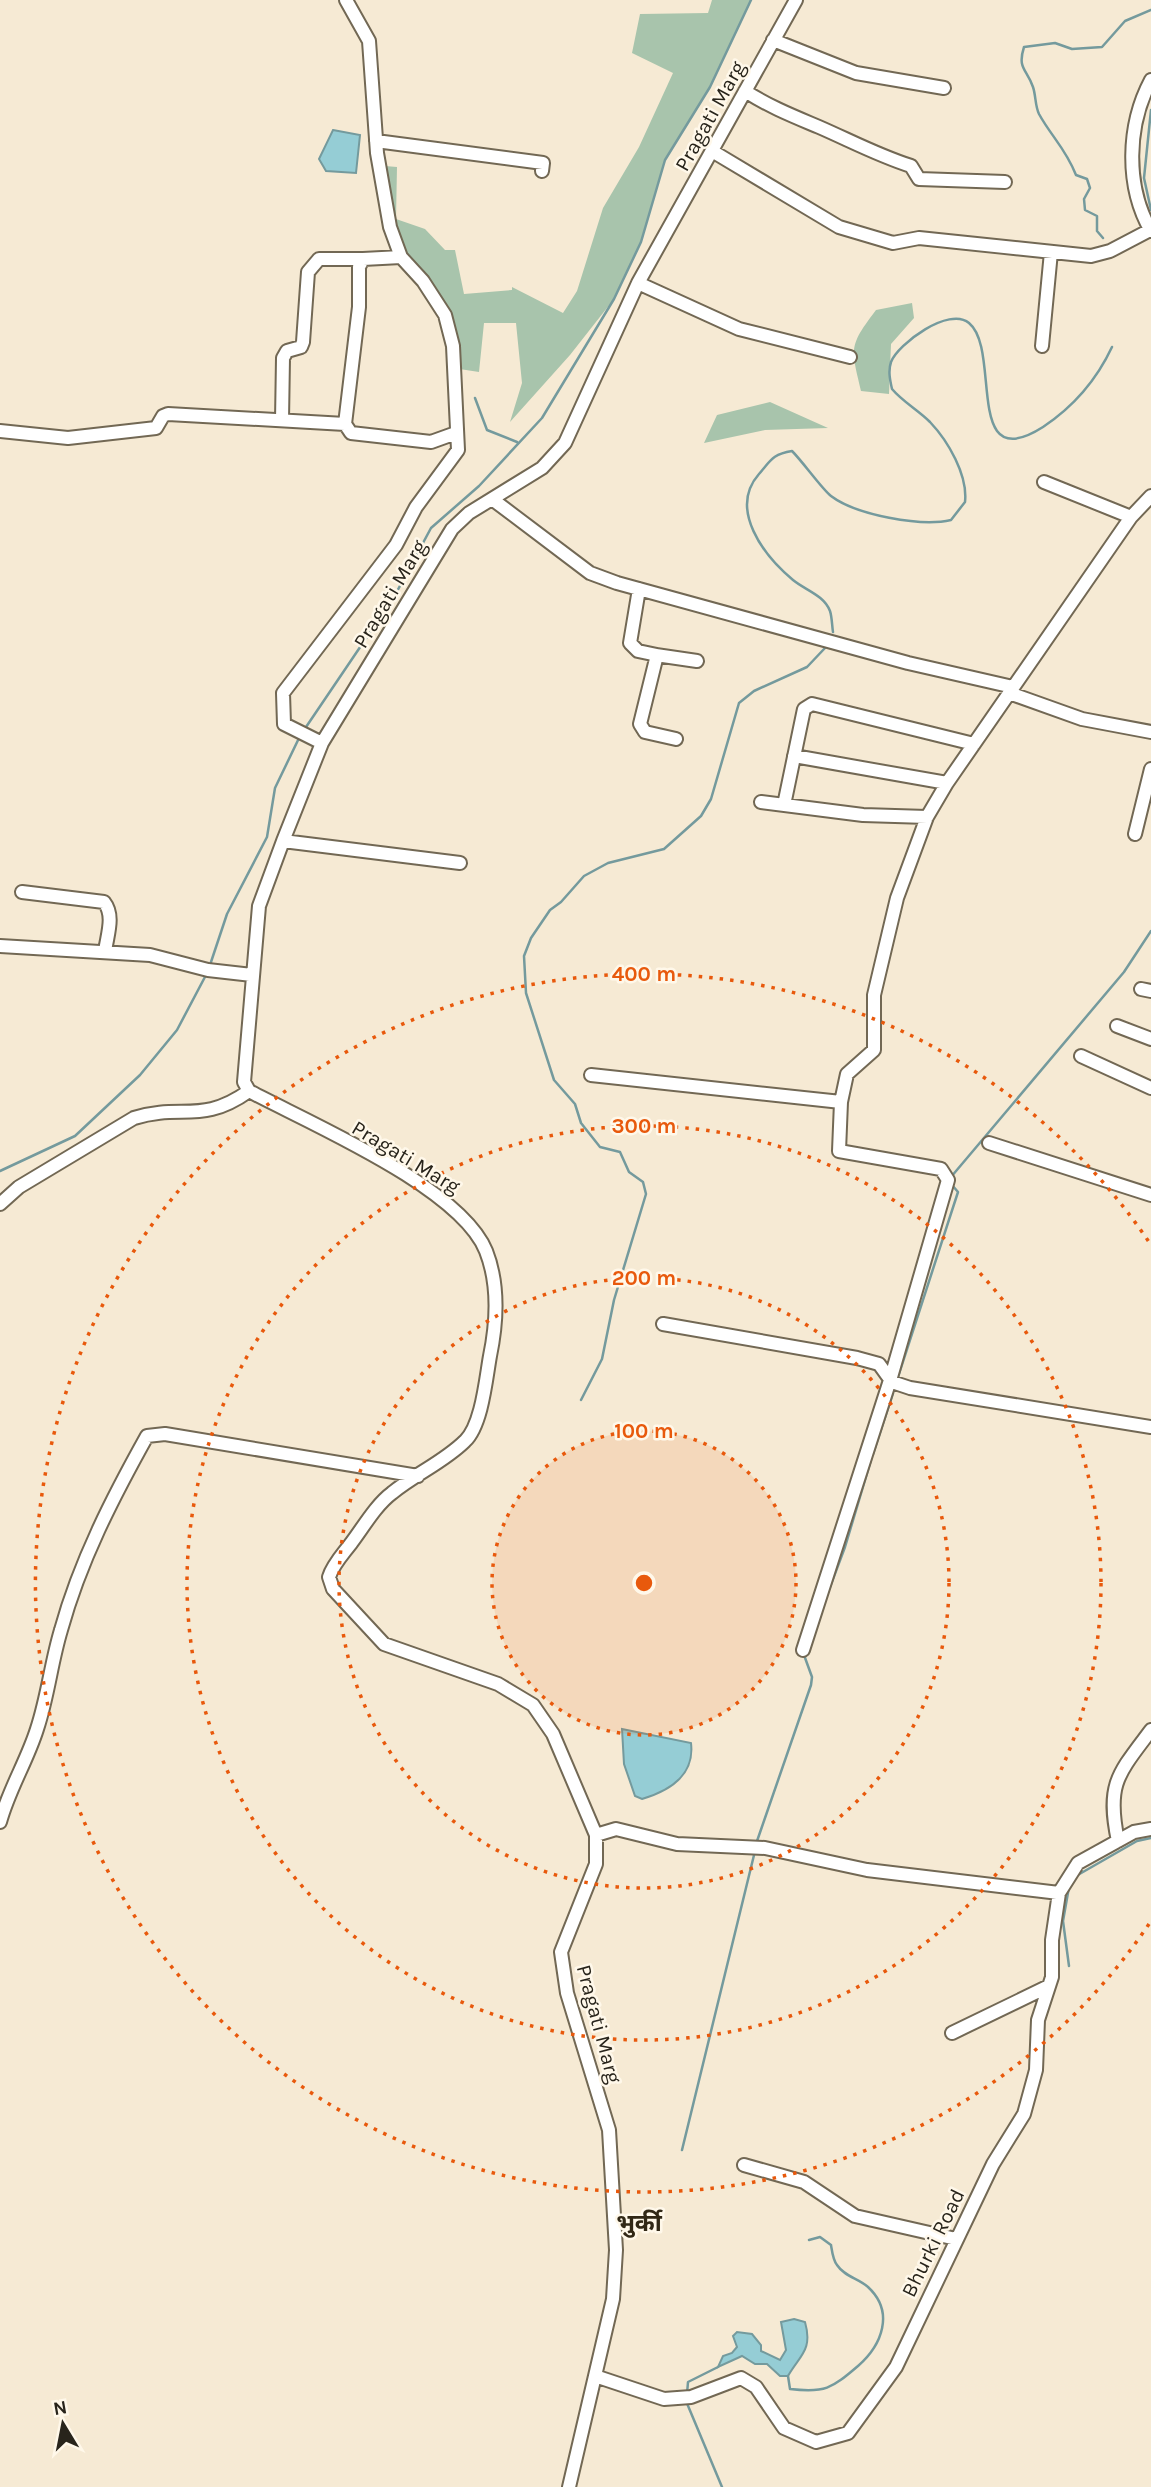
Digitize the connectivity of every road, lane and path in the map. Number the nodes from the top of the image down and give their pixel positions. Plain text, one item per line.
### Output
1 (346, 0) edge
2 (796, 0) edge
3 (774, 40) junction
4 (1151, 80) edge
5 (944, 88) dead end
6 (745, 91) junction
7 (376, 141) junction
8 (712, 151) junction
9 (542, 171) dead end
10 (1005, 182) dead end
11 (1150, 230) edge
12 (1051, 252) junction
13 (401, 257) junction
14 (363, 259) junction
15 (638, 283) junction
16 (1042, 346) dead end
17 (850, 358) dead end
18 (282, 420) junction
19 (345, 424) junction
20 (0, 431) edge
21 (456, 433) junction
22 (1044, 482) dead end
23 (1151, 496) edge
24 (492, 499) junction
25 (1131, 517) junction
26 (639, 589) junction
27 (656, 655) junction
28 (697, 661) dead end
29 (1011, 690) junction
30 (1151, 732) edge
31 (676, 739) dead end
32 (322, 743) junction
33 (974, 744) junction
34 (794, 756) junction
35 (1151, 769) edge
36 (947, 783) junction
37 (761, 803) dead end
38 (784, 805) junction
39 (927, 817) junction
40 (1135, 834) dead end
41 (283, 841) junction
42 (460, 863) dead end
43 (22, 892) dead end
44 (0, 946) edge
45 (105, 952) junction
46 (252, 975) junction
47 (1117, 1026) dead end
48 (1151, 1038) edge
49 (1080, 1056) dead end
50 (591, 1075) dead end
51 (1151, 1088) edge
52 (249, 1091) junction
53 (841, 1102) junction
54 (989, 1143) dead end
55 (1151, 1195) edge
56 (0, 1204) edge
57 (663, 1324) dead end
58 (891, 1377) junction
59 (1151, 1427) edge
60 (418, 1476) junction
61 (803, 1650) dead end
62 (1151, 1730) edge
63 (0, 1822) edge
64 (1151, 1829) edge
65 (596, 1835) junction
66 (1118, 1841) junction
67 (1059, 1893) junction
68 (1049, 1986) junction
69 (952, 2033) dead end
70 (744, 2165) dead end
71 (956, 2239) junction
72 (595, 2376) junction
73 (569, 2487) edge

1 - 7 street
2 - 3 street, Pragati Marg
3 - 5 street
3 - 6 street, Pragati Marg
4 - 11 street
6 - 8 street, Pragati Marg
6 - 10 street
7 - 9 street
7 - 13 street
8 - 12 street
8 - 15 street, Pragati Marg
11 - 12 street
12 - 16 street
13 - 14 street
13 - 21 street
14 - 18 street
14 - 19 street
15 - 17 street
15 - 24 street, Pragati Marg
18 - 19 street
18 - 20 street
19 - 21 street
21 - 32 street
22 - 25 street
23 - 25 street
24 - 26 street
24 - 32 street, Pragati Marg
25 - 29 street
26 - 27 street
26 - 29 street
27 - 28 street
27 - 31 street
29 - 30 street
29 - 33 street
32 - 41 street, Pragati Marg
33 - 34 street
33 - 36 street
34 - 36 street
34 - 38 street
35 - 40 street
36 - 39 street
37 - 38 street
38 - 39 street
39 - 53 street
41 - 42 street
41 - 46 street, Pragati Marg
43 - 45 street
44 - 45 street
45 - 46 street
46 - 52 street, Pragati Marg
47 - 48 street
49 - 51 street
50 - 53 street
52 - 56 street
52 - 60 street, Pragati Marg
53 - 58 street
54 - 55 street
57 - 58 street
58 - 59 street
58 - 61 street
60 - 63 street
60 - 65 street, Pragati Marg
62 - 66 street
64 - 66 street, Bhurki Road
65 - 67 street
65 - 72 street, Pragati Marg
66 - 67 street, Bhurki Road
67 - 68 street, Bhurki Road
68 - 69 street
68 - 71 street, Bhurki Road
70 - 71 street
71 - 72 street, Bhurki Road
72 - 73 street, Pragati Marg

